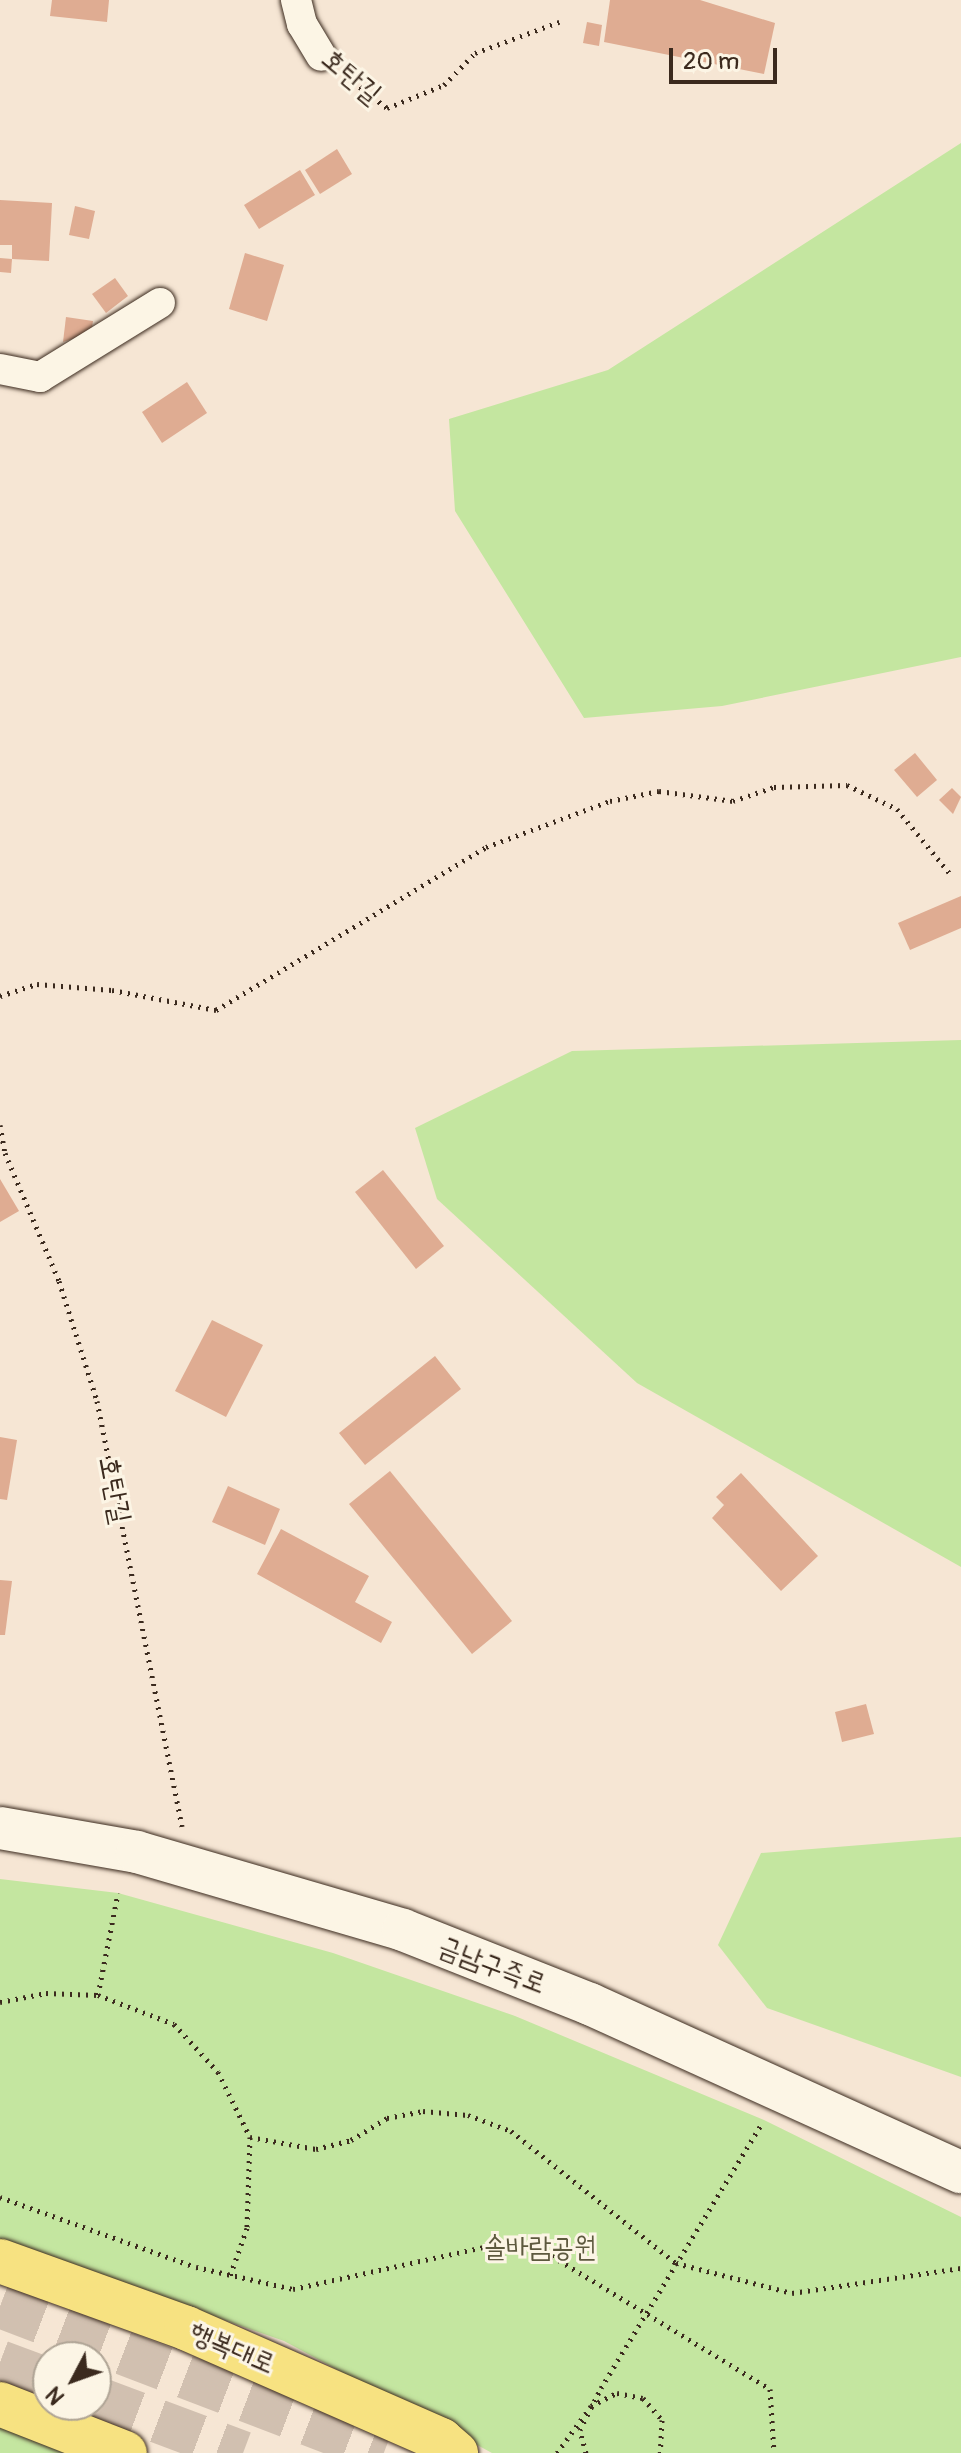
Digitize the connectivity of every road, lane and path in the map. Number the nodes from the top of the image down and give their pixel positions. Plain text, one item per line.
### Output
1 (296, 0) edge
2 (559, 22) dead end
3 (321, 56) joint
4 (160, 303) dead end
5 (0, 369) edge
6 (951, 875) dead end
7 (0, 996) edge
8 (0, 1125) edge
9 (0, 1828) edge
10 (189, 1867) junction
11 (118, 1893) dead end
12 (98, 1995) junction
13 (0, 2002) edge
14 (764, 2120) dead end
15 (250, 2137) junction
16 (961, 2172) edge
17 (0, 2197) edge
18 (0, 2261) edge
19 (676, 2263) junction
20 (961, 2268) edge
21 (230, 2276) junction
22 (650, 2312) junction
23 (0, 2404) edge
24 (125, 2453) edge
25 (456, 2453) edge
26 (557, 2453) edge
27 (586, 2453) edge
28 (660, 2453) edge
29 (774, 2453) edge

1 - 3 street, 호탄길
2 - 3 path, 호탄길
4 - 5 street
6 - 7 path
8 - 10 path, 호탄길
9 - 10 main road, 금남구즉로
10 - 16 main road, 금남구즉로
11 - 12 path
12 - 13 path
12 - 15 path
14 - 19 path
15 - 19 path
15 - 21 path
17 - 21 path
18 - 25 highway, 행복대로
19 - 20 path
19 - 22 path
21 - 22 path
22 - 27 path
22 - 29 path
23 - 24 highway
26 - 28 path, bridge

